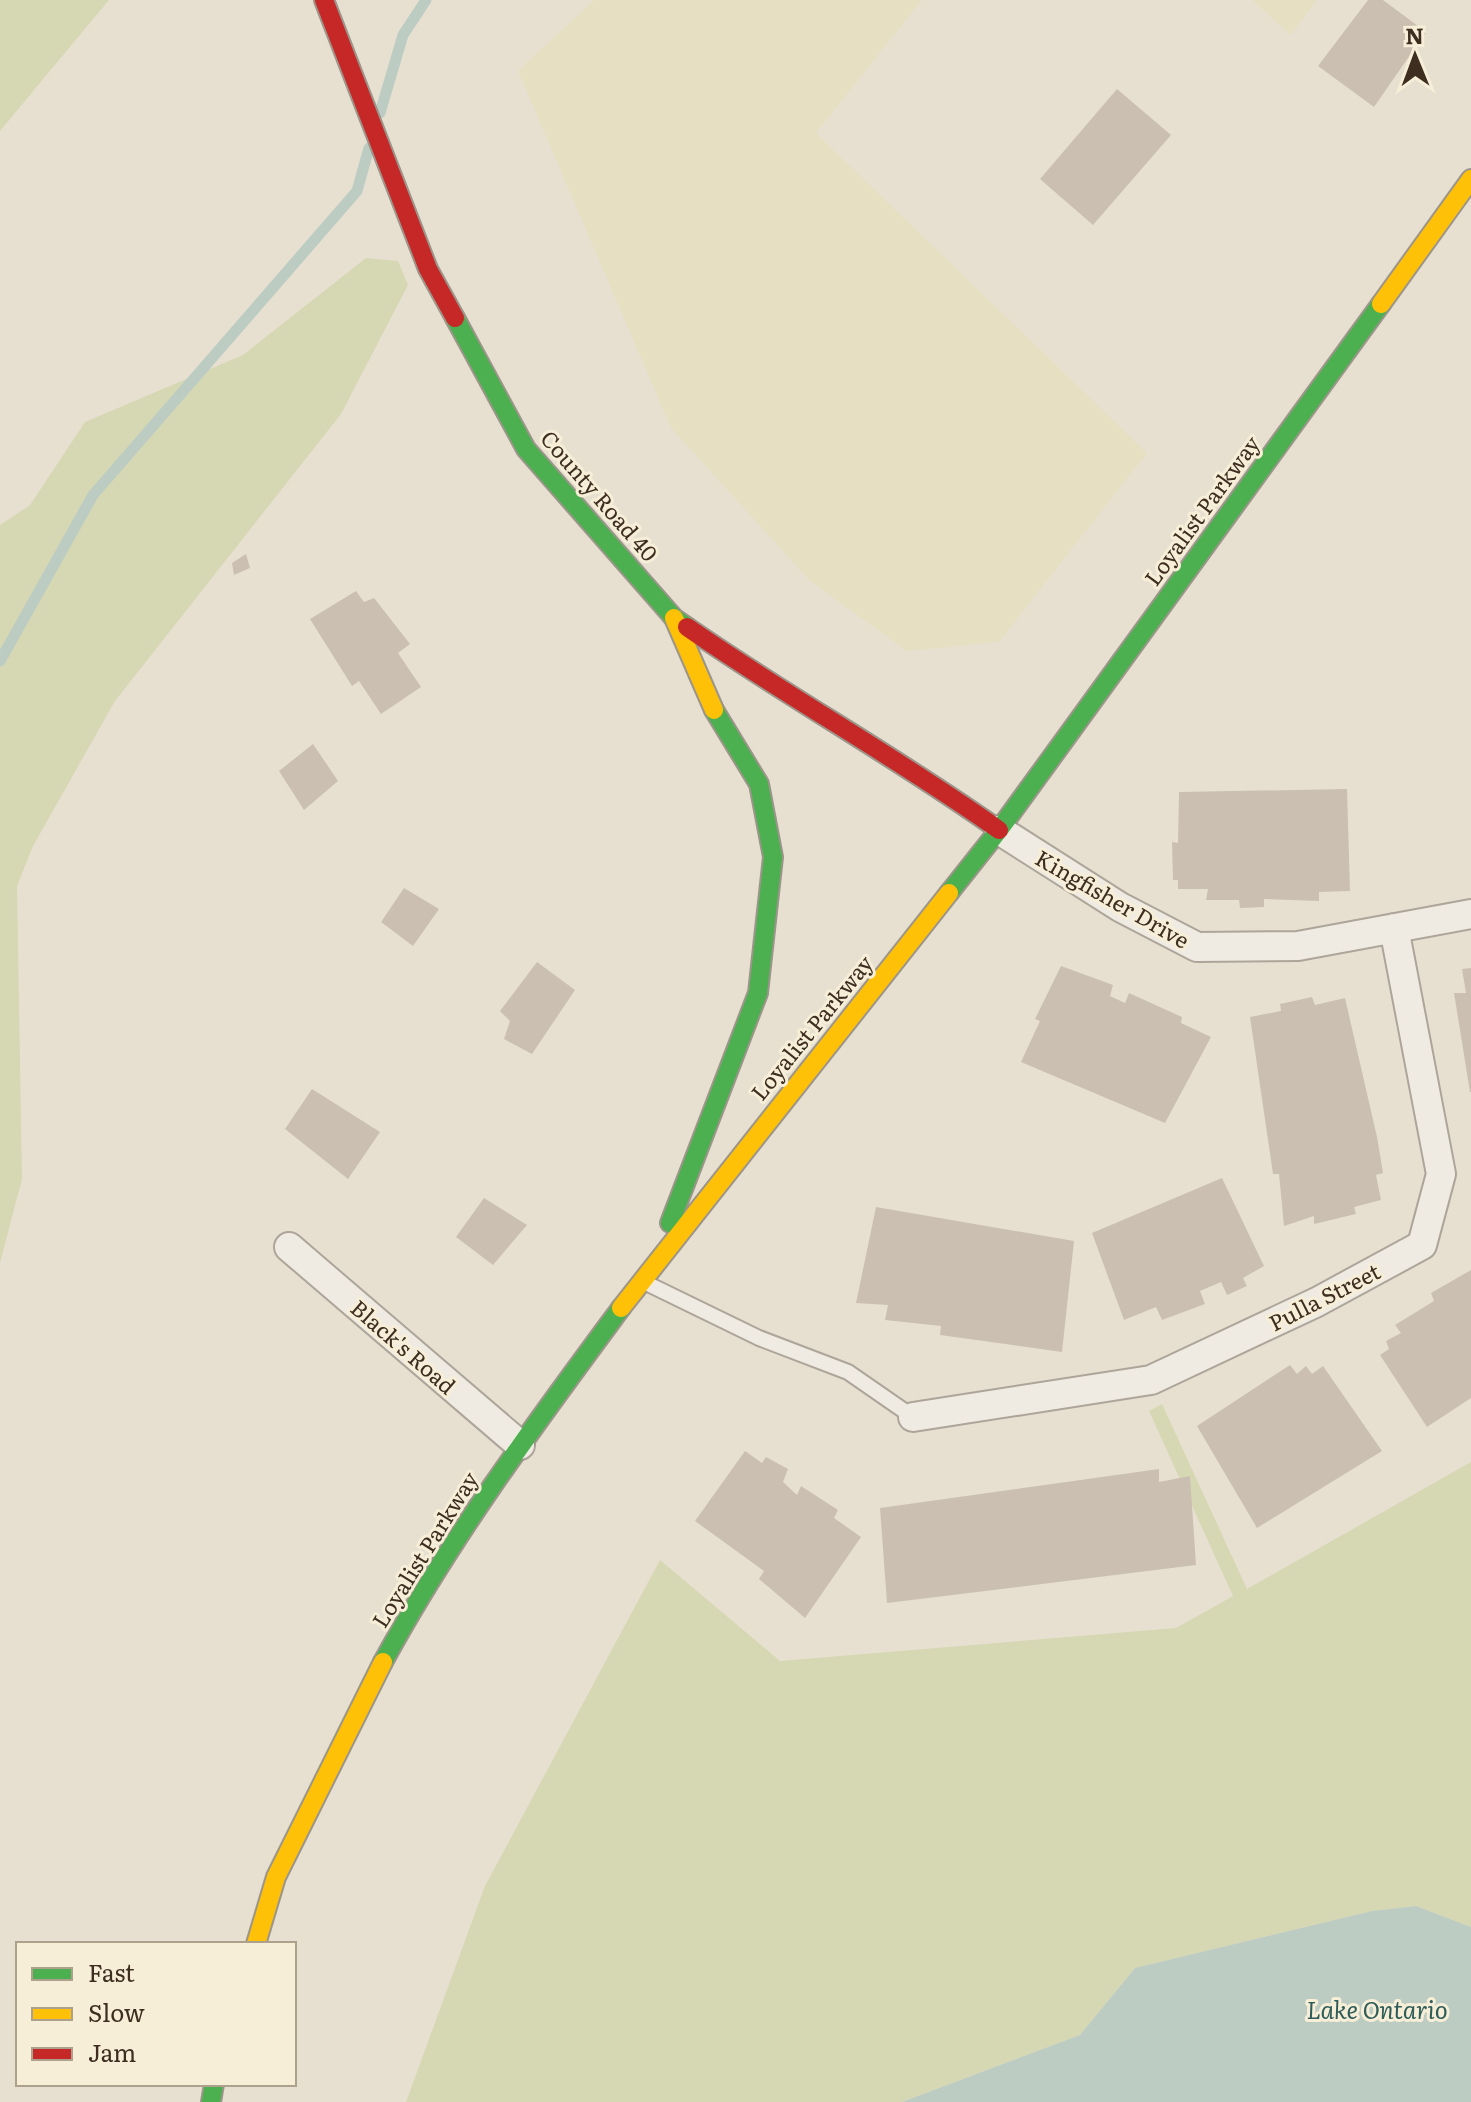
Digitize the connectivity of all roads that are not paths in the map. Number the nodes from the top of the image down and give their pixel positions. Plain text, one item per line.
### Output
1 (324, 0) edge
2 (1471, 179) edge
3 (674, 618) junction
4 (999, 830) junction
5 (1471, 914) edge
6 (1394, 928) junction
7 (289, 1247) dead end
8 (656, 1260) junction
9 (641, 1280) junction
10 (913, 1417) joint
11 (520, 1445) junction
12 (257, 1942) edge

1 - 3 main road, County Road 40
2 - 4 main road, Loyalist Parkway
3 - 4 main road, County Road 40
3 - 8 main road
4 - 6 street, Kingfisher Drive
4 - 8 main road, Loyalist Parkway
5 - 6 street, Kingfisher Drive
6 - 10 street, Pulla Street
7 - 11 street, Black's Road
8 - 9 main road, Loyalist Parkway
9 - 10 lane
9 - 11 main road, Loyalist Parkway
11 - 12 main road, Loyalist Parkway

